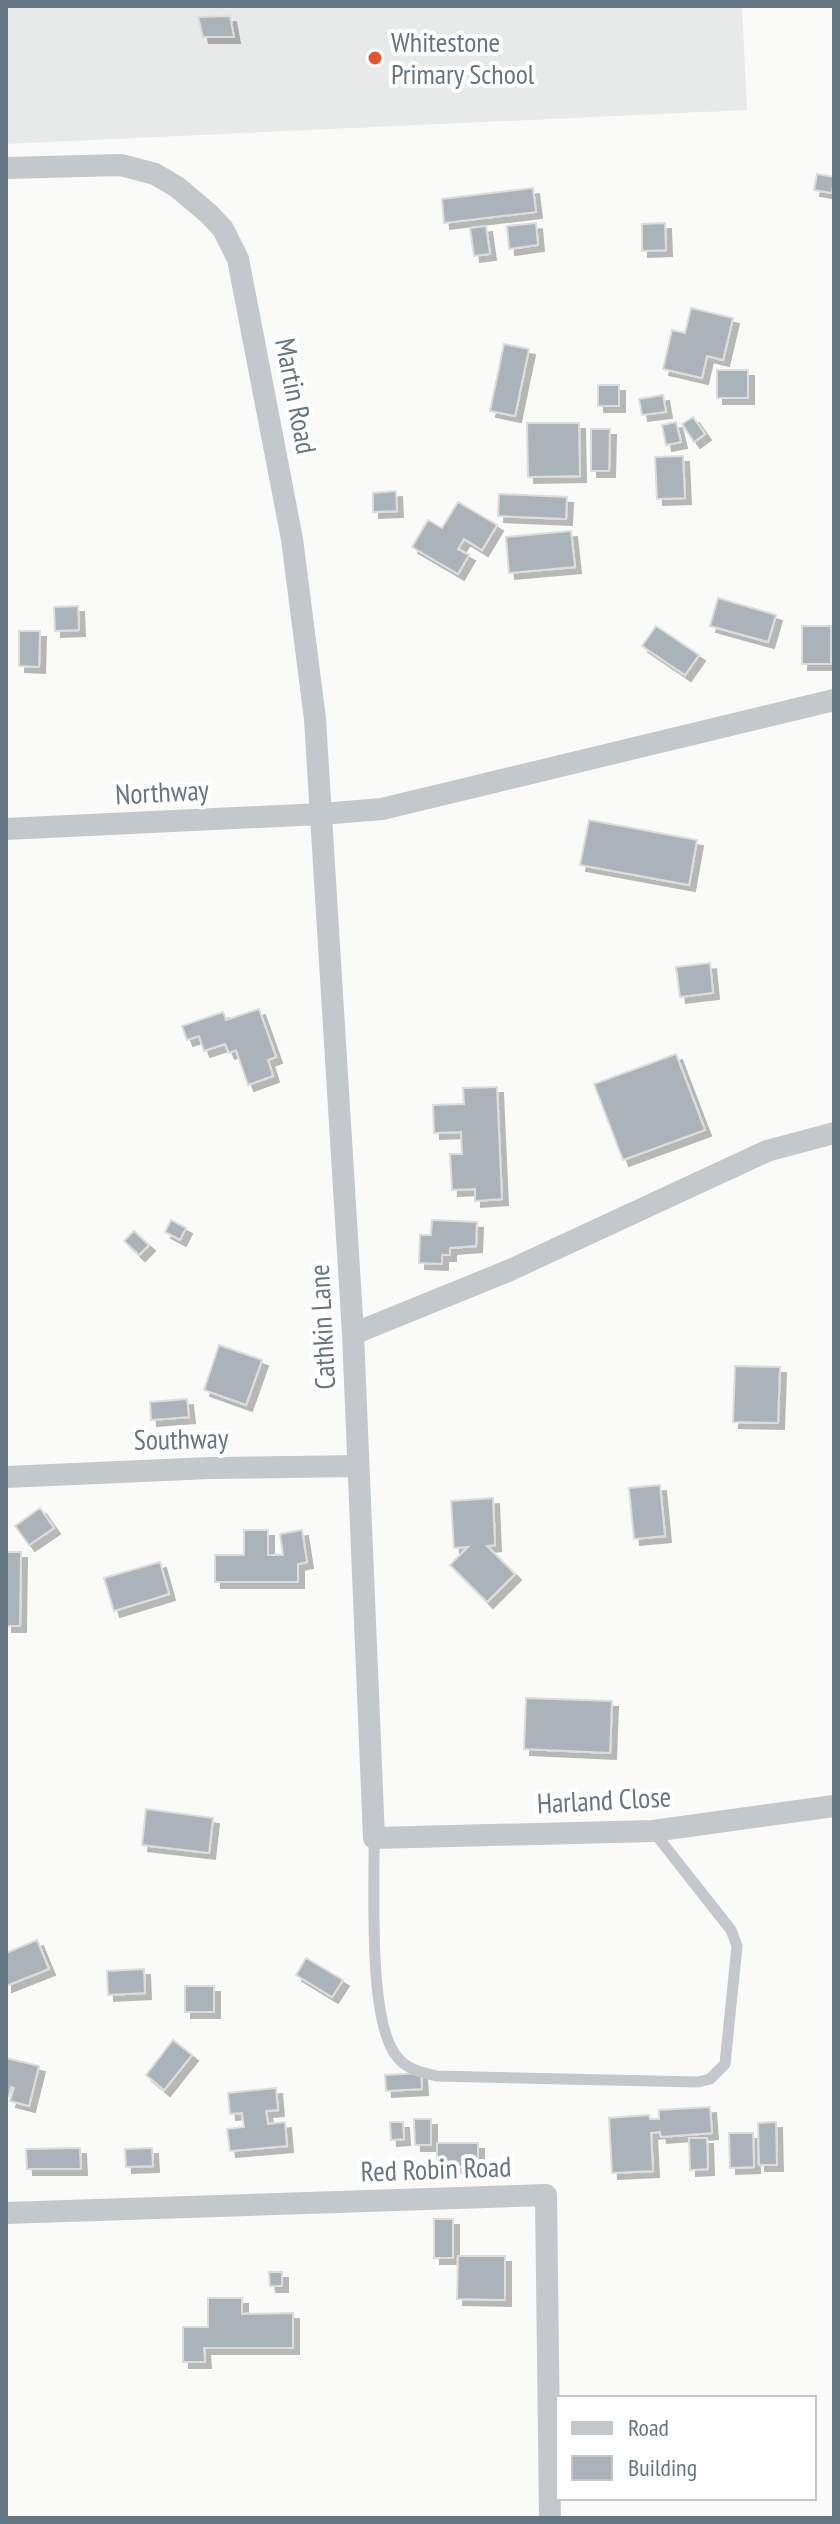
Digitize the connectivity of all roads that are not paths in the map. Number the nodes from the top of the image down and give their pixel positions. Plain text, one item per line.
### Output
1 (6, 168) edge
2 (834, 700) edge
3 (321, 814) junction
4 (6, 829) edge
5 (834, 1133) edge
6 (353, 1334) junction
7 (358, 1466) junction
8 (6, 1477) edge
9 (834, 1806) edge
10 (653, 1831) junction
11 (374, 1838) junction
12 (6, 2213) edge
13 (550, 2518) edge

1 - 3 street, Martin Road
2 - 3 street, Northway
3 - 4 street, Northway
3 - 6 street, Cathkin Lane
5 - 6 street
6 - 7 street, Cathkin Lane
7 - 8 street, Southway
7 - 11 street, Cathkin Lane
9 - 10 street, Harland Close
10 - 11 street, Harland Close
10 - 11 lane
12 - 13 street, Red Robin Road

